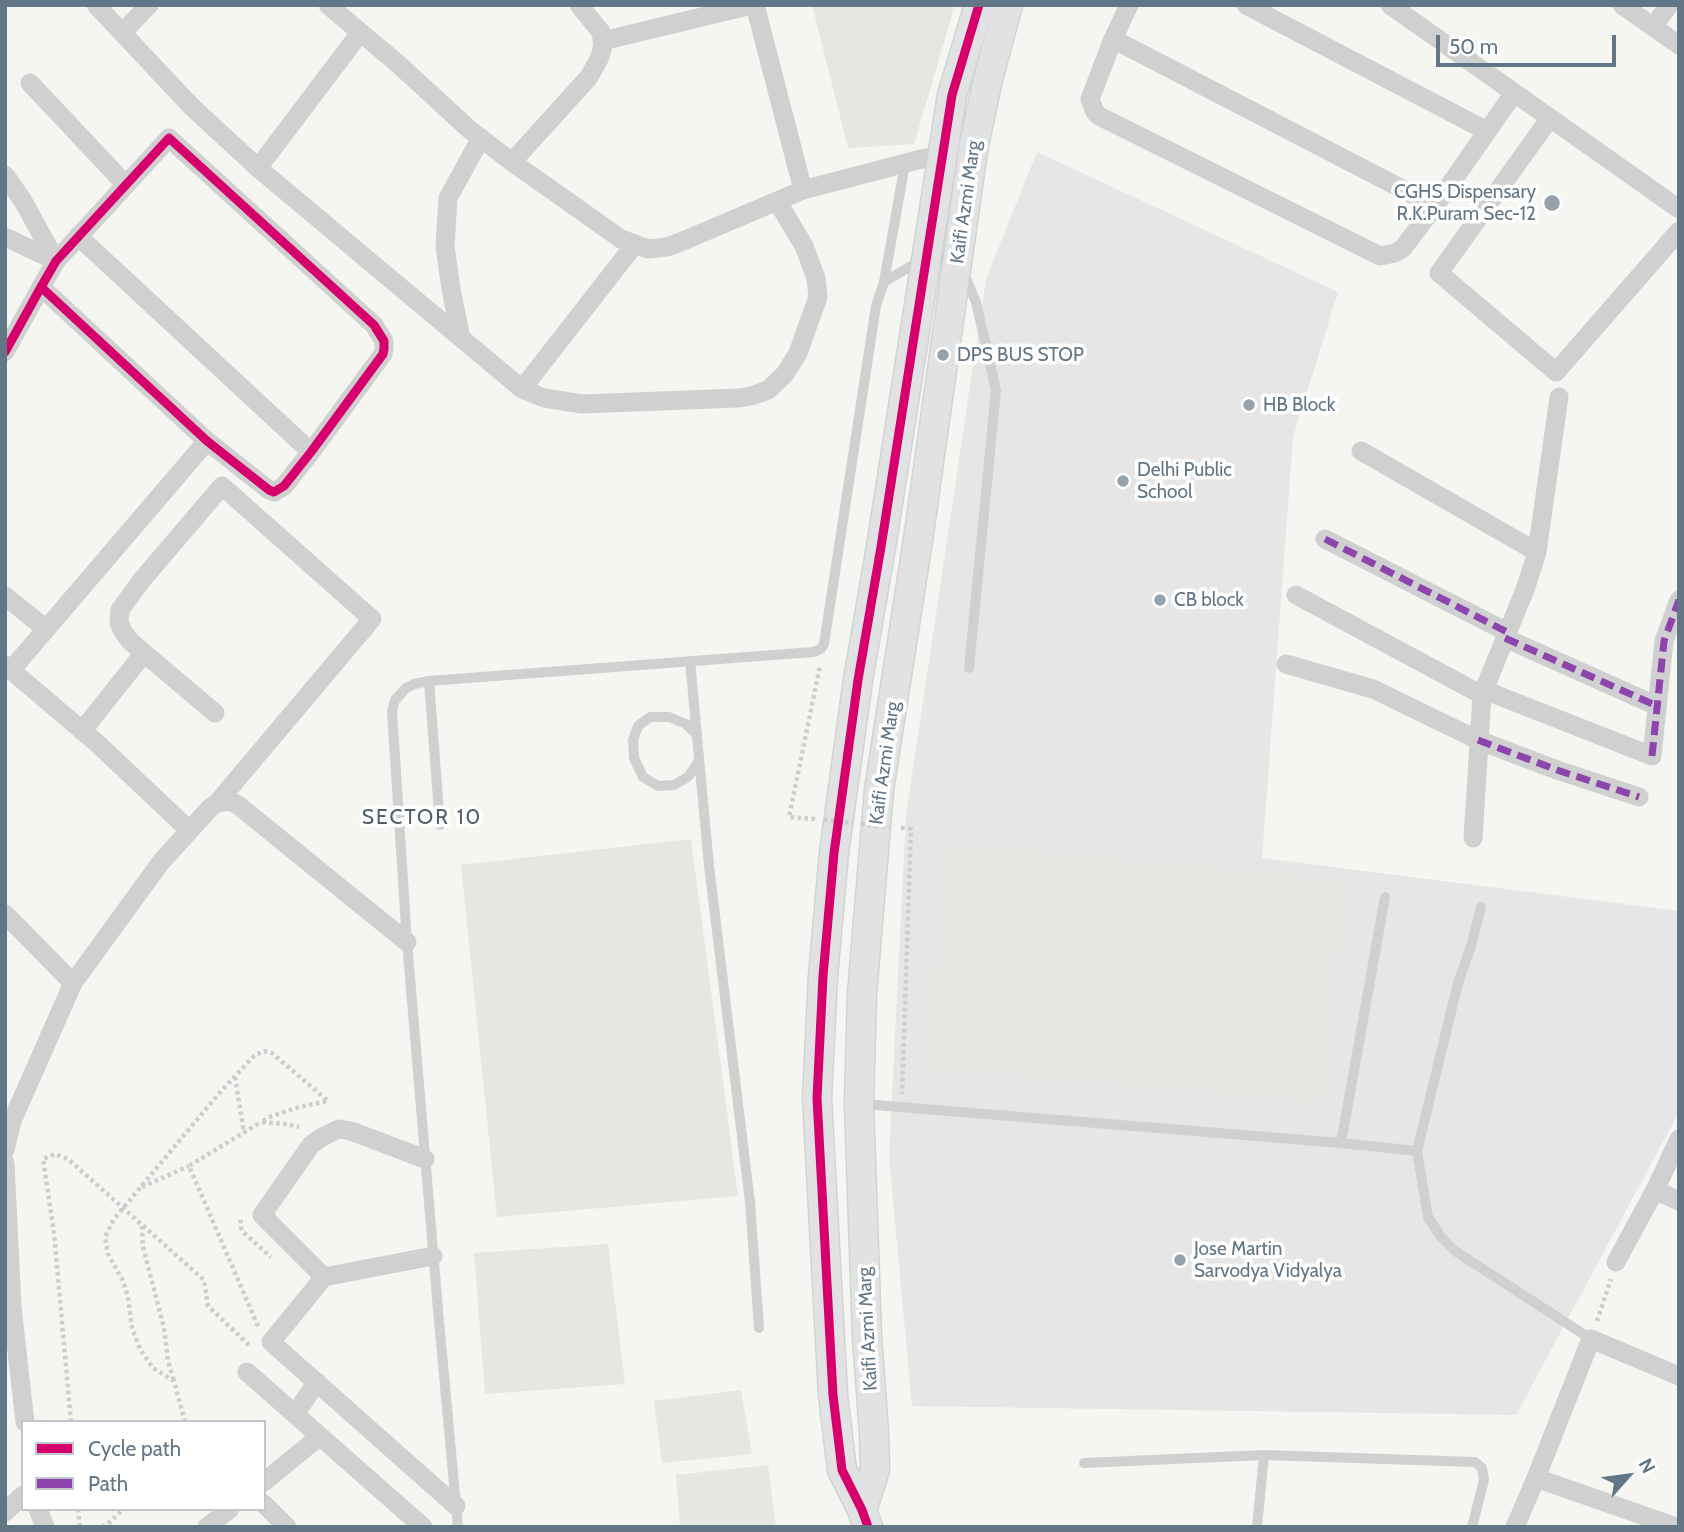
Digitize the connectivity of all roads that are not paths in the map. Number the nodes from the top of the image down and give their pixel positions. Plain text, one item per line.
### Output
1 (96, 5) edge
2 (149, 5) edge
3 (328, 5) edge
4 (579, 5) edge
5 (753, 5) edge
6 (979, 5) edge
7 (1009, 5) edge
8 (1129, 5) edge
9 (1246, 5) edge
10 (1390, 5) edge
11 (1622, 5) edge
12 (1669, 5) edge
13 (1653, 27) junction
14 (122, 33) junction
15 (360, 33) junction
16 (1113, 39) junction
17 (603, 41) junction
18 (1679, 45) edge
19 (30, 83) dead end
20 (1514, 93) junction
21 (1550, 118) junction
22 (1487, 131) junction
23 (481, 138) junction
24 (973, 150) junction
25 (943, 156) junction
26 (512, 162) junction
27 (905, 164) junction
28 (258, 168) junction
29 (5, 175) edge
30 (126, 185) junction
31 (803, 190) junction
32 (777, 201) junction
33 (1435, 206) junction
34 (1679, 209) edge
35 (1679, 231) edge
36 (78, 236) junction
37 (5, 237) edge
38 (635, 244) junction
39 (928, 256) junction
40 (958, 260) junction
41 (56, 261) junction
42 (884, 282) junction
43 (41, 287) junction
44 (461, 338) junction
45 (5, 352) edge
46 (522, 389) junction
47 (1559, 397) dead end
48 (207, 441) junction
49 (1362, 451) dead end
50 (312, 452) junction
51 (1325, 539) dead end
52 (1537, 552) junction
53 (1296, 595) dead end
54 (5, 596) edge
55 (1679, 600) edge
56 (46, 629) junction
57 (1506, 635) junction
58 (144, 653) junction
59 (691, 661) junction
60 (1286, 664) dead end
61 (8, 667) edge
62 (969, 668) dead end
63 (429, 681) junction
64 (1483, 693) junction
65 (1657, 706) junction
66 (215, 713) dead end
67 (82, 731) junction
68 (697, 735) junction
69 (1478, 740) junction
70 (699, 761) junction
71 (1639, 797) dead end
72 (217, 803) junction
73 (440, 825) dead end
74 (190, 830) junction
75 (1473, 838) dead end
76 (1385, 897) dead end
77 (1481, 907) dead end
78 (5, 914) edge
79 (407, 942) junction
80 (72, 983) junction
81 (859, 1104) junction
82 (11, 1105) edge
83 (1679, 1139) edge
84 (1341, 1143) junction
85 (5, 1150) edge
86 (1417, 1152) junction
87 (425, 1159) junction
88 (5, 1163) edge
89 (1655, 1189) junction
90 (6, 1198) edge
91 (1679, 1201) edge
92 (433, 1255) junction
93 (1616, 1262) road end
94 (324, 1276) junction
95 (8, 1307) edge
96 (759, 1328) dead end
97 (1591, 1339) junction
98 (247, 1372) road end
99 (1679, 1376) edge
100 (317, 1382) junction
101 (295, 1414) junction
102 (24, 1420) edge
103 (320, 1436) junction
104 (1264, 1455) junction
105 (1084, 1463) dead end
106 (1536, 1478) junction
107 (266, 1480) edge
108 (21, 1497) edge
109 (266, 1506) edge
110 (456, 1506) junction
111 (227, 1511) edge
112 (5, 1512) edge
113 (865, 1518) edge
114 (207, 1527) edge
115 (287, 1527) edge
116 (423, 1527) edge
117 (458, 1527) edge
118 (1257, 1527) edge
119 (1472, 1527) edge
120 (1515, 1527) edge
121 (1676, 1527) edge

1 - 14 street
2 - 14 street
3 - 15 street
4 - 17 street
5 - 17 street
5 - 31 street
6 - 25 street
7 - 24 street, Kaifi Azmi Marg
8 - 16 street
9 - 22 street
10 - 20 street
11 - 13 street
12 - 13 street
13 - 18 street
14 - 28 street
15 - 23 street
15 - 28 street
16 - 33 street
16 - 33 street
17 - 26 street
19 - 30 street
20 - 21 street
20 - 22 street
21 - 34 street
21 - 35 street
22 - 33 street
23 - 26 street
23 - 44 street
24 - 25 street
24 - 40 street, Kaifi Azmi Marg
25 - 27 street
25 - 39 street
26 - 38 street
27 - 31 street
27 - 42 lane
28 - 44 street
29 - 41 street
30 - 36 street
30 - 50 street
31 - 32 street
32 - 38 street
32 - 46 street
36 - 41 street
36 - 50 street
37 - 41 street
38 - 46 street
39 - 40 lane
39 - 42 lane
39 - 113 street
40 - 62 lane
40 - 81 street, Kaifi Azmi Marg
41 - 43 street
42 - 59 lane
43 - 45 street
43 - 48 street
44 - 46 street
47 - 52 street
48 - 50 street
48 - 56 street
49 - 52 street
51 - 57 street
52 - 57 street
53 - 64 street
54 - 56 street
55 - 65 street
56 - 61 street
57 - 64 street
57 - 65 street
58 - 66 street
58 - 67 street
58 - 72 street
59 - 63 lane
59 - 68 lane
60 - 69 street
61 - 67 street
63 - 73 lane
63 - 79 lane
64 - 65 street
64 - 69 street
67 - 74 street
68 - 70 lane
68 - 70 lane
69 - 71 street
69 - 75 street
70 - 96 lane
72 - 74 street
72 - 79 street
74 - 80 street
76 - 84 lane
77 - 86 lane
78 - 80 street
79 - 87 lane
80 - 82 street
81 - 84 lane
81 - 113 street, Kaifi Azmi Marg
82 - 85 street
83 - 89 street
84 - 86 lane
86 - 97 lane
87 - 92 lane
87 - 94 street
88 - 90 street
89 - 91 street
89 - 93 street
90 - 95 street
92 - 94 street
92 - 110 lane
94 - 100 street
95 - 102 street
97 - 99 street
97 - 106 street
98 - 101 street
100 - 101 street
100 - 110 street
101 - 103 street
103 - 107 street
103 - 116 street
104 - 105 lane
104 - 118 lane
104 - 119 lane
106 - 120 street
106 - 121 street
108 - 112 street
109 - 115 street
110 - 117 lane
111 - 114 street

